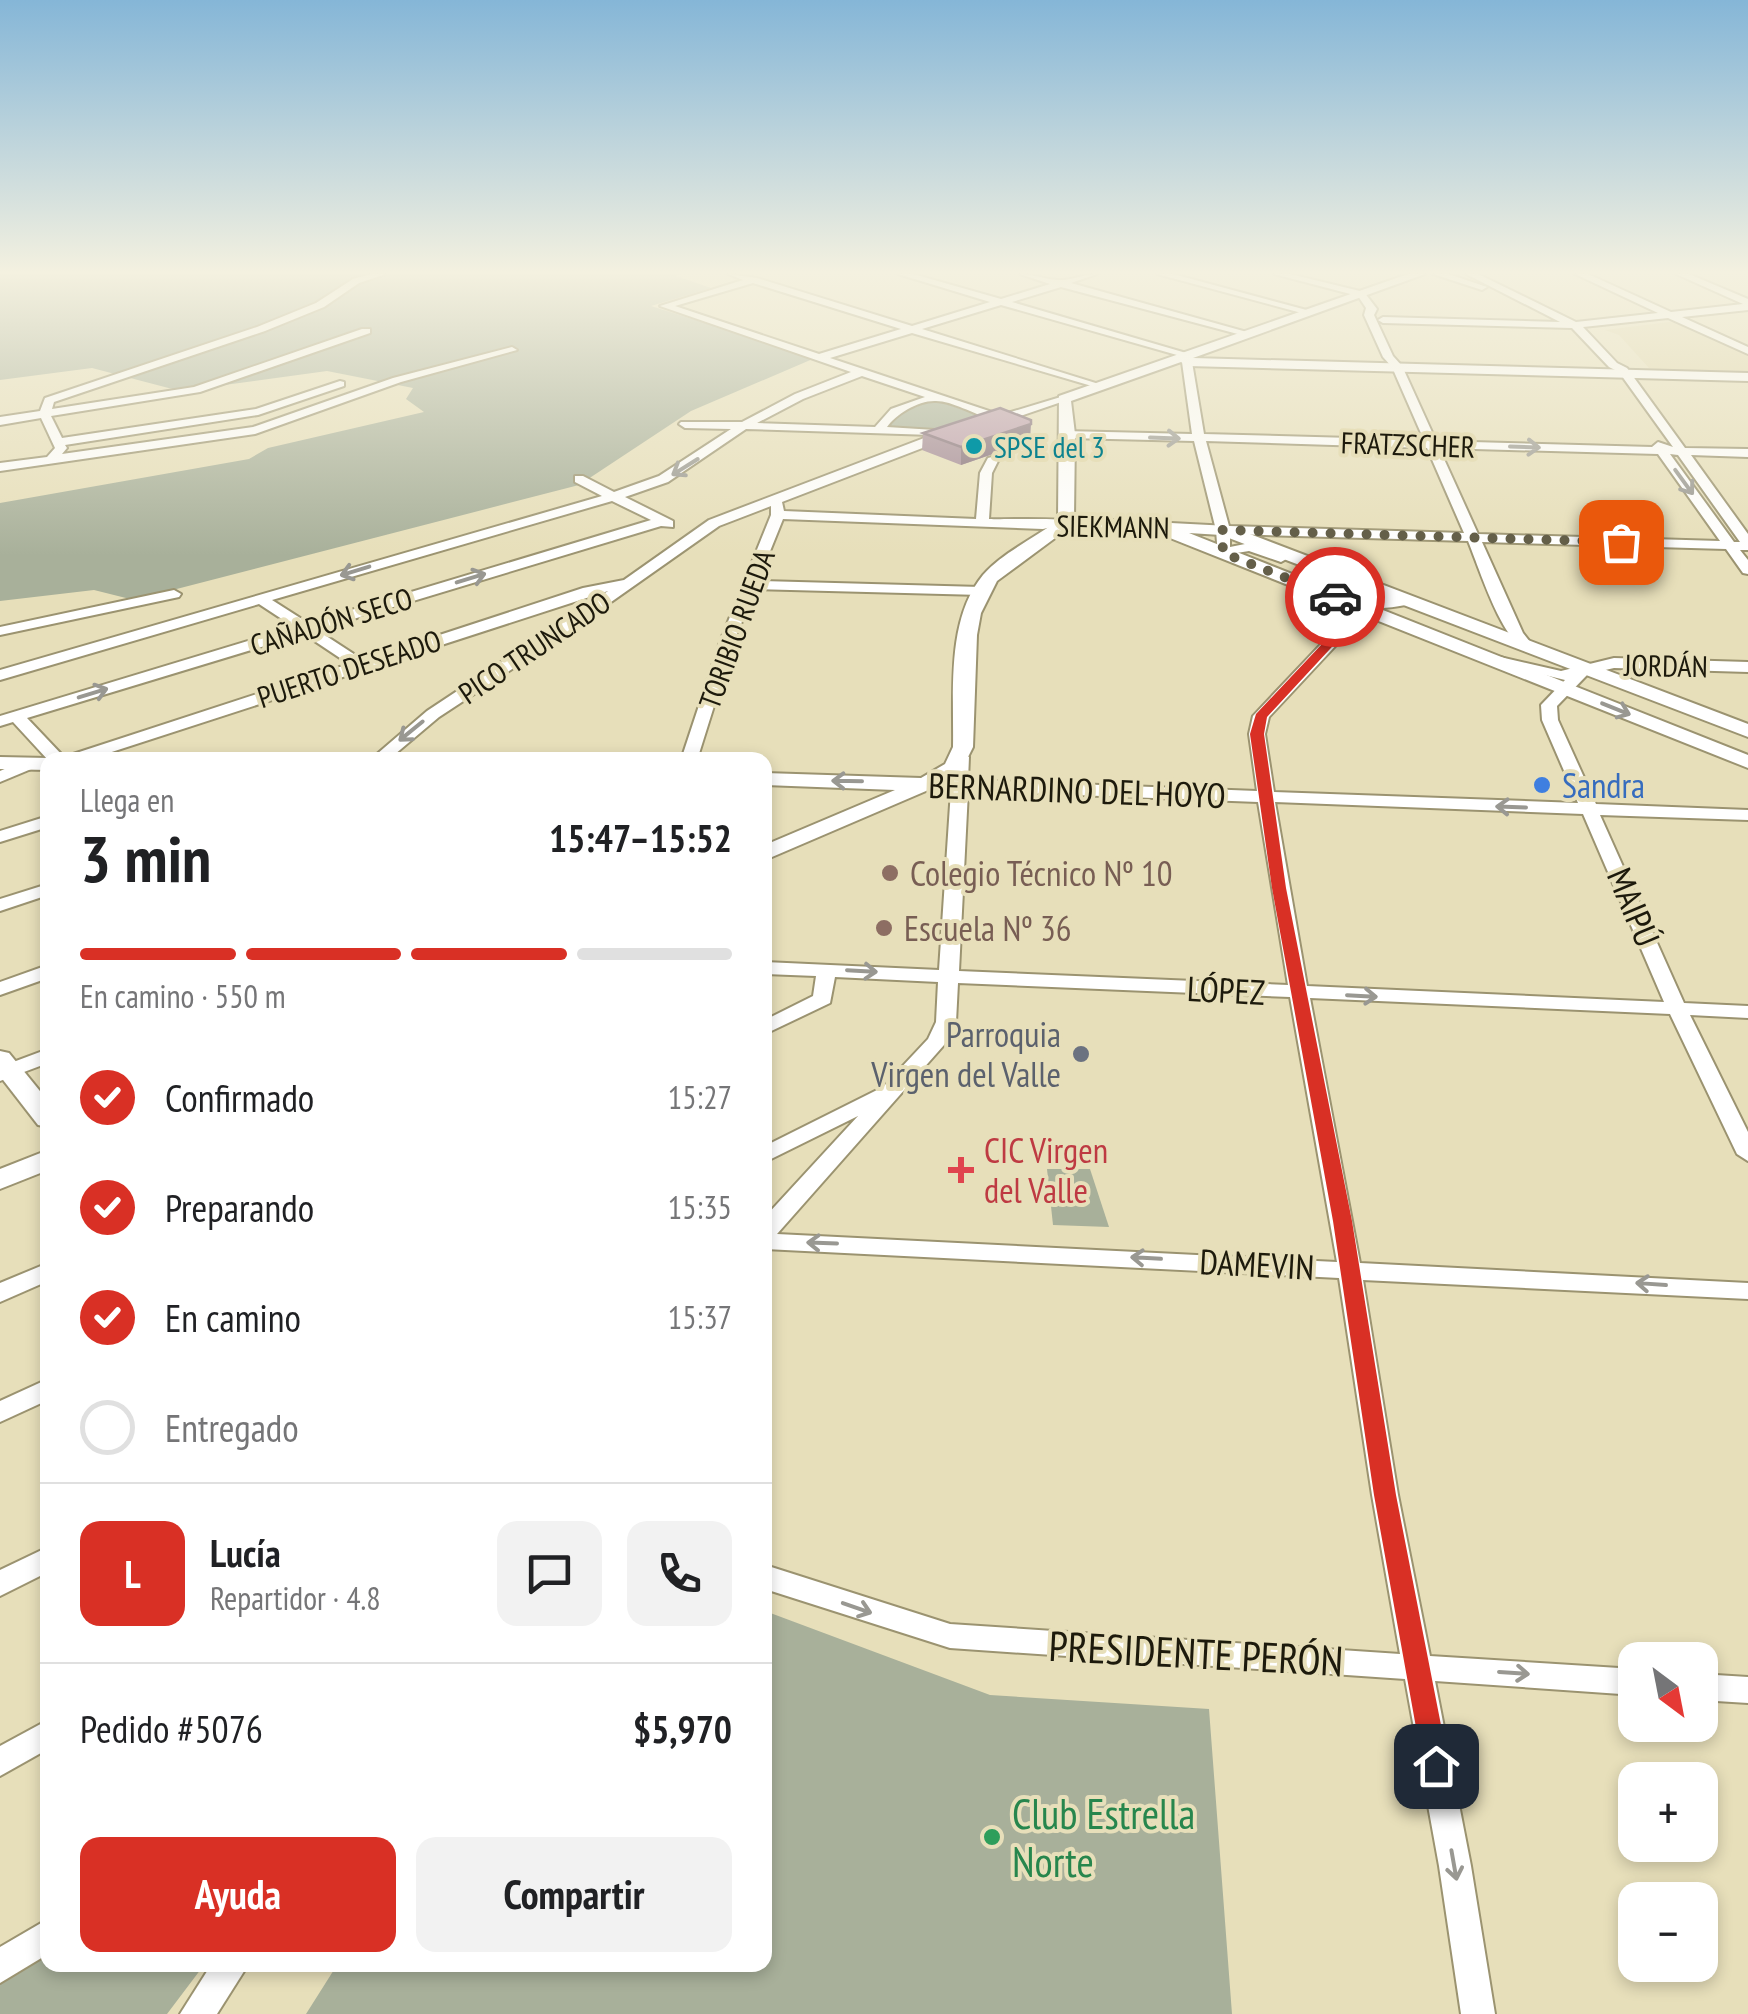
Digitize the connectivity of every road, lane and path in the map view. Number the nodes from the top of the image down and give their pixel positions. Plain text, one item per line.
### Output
1 (144, 368) edge
2 (259, 368) edge
3 (443, 368) edge
4 (851, 368) edge
5 (1037, 368) edge
6 (1156, 368) edge
7 (1186, 368) edge
8 (1397, 368) edge
9 (1469, 368) edge
10 (1616, 370) junction
11 (862, 372) junction
12 (1748, 376) edge
13 (340, 384) dead end
14 (1098, 387) junction
15 (936, 397) junction
16 (1064, 399) junction
17 (45, 415) junction
18 (1002, 419) junction
19 (0, 421) edge
20 (685, 424) dead end
21 (740, 429) junction
22 (879, 430) junction
23 (953, 432) junction
24 (1068, 434) junction
25 (1199, 439) junction
26 (60, 442) junction
27 (1432, 444) junction
28 (1662, 451) junction
29 (1680, 452) junction
30 (1748, 453) edge
31 (52, 458) junction
32 (992, 461) dead end
33 (1, 467) edge
34 (579, 479) dead end
35 (617, 496) junction
36 (775, 508) junction
37 (662, 521) junction
38 (982, 522) junction
39 (1066, 522) junction
40 (1153, 524) junction
41 (1222, 530) junction
42 (692, 536) junction
43 (1474, 538) junction
44 (1748, 545) edge
45 (1731, 546) junction
46 (1223, 553) junction
47 (1326, 570) junction
48 (1748, 570) edge
49 (630, 583) junction
50 (748, 585) junction
51 (981, 590) junction
52 (174, 594) dead end
53 (262, 599) junction
54 (1407, 601) junction
55 (1362, 608) junction
56 (306, 628) junction
57 (0, 631) edge
58 (1528, 647) junction
59 (1479, 654) junction
60 (359, 664) junction
61 (1748, 667) edge
62 (1585, 668) junction
63 (0, 676) edge
64 (1565, 689) junction
65 (8, 719) edge
66 (1748, 731) edge
67 (47, 752) edge
68 (94, 752) edge
69 (388, 752) edge
70 (692, 752) edge
71 (961, 757) junction
72 (1748, 762) edge
73 (0, 763) edge
74 (38, 764) edge
75 (0, 777) edge
76 (772, 780) edge
77 (928, 784) junction
78 (962, 785) junction
79 (1266, 797) junction
80 (1592, 810) junction
81 (1748, 814) edge
82 (40, 824) edge
83 (0, 837) edge
84 (772, 850) edge
85 (40, 892) edge
86 (0, 906) edge
87 (772, 968) edge
88 (826, 970) junction
89 (40, 974) edge
90 (951, 976) junction
91 (0, 989) edge
92 (1299, 993) junction
93 (1676, 1009) junction
94 (1748, 1012) edge
95 (772, 1025) edge
96 (40, 1057) edge
97 (3, 1068) edge
98 (894, 1089) junction
99 (40, 1110) edge
100 (772, 1152) edge
101 (1748, 1154) edge
102 (40, 1162) edge
103 (0, 1180) edge
104 (772, 1224) edge
105 (772, 1241) edge
106 (1348, 1268) junction
107 (40, 1275) edge
108 (1748, 1291) edge
109 (0, 1294) edge
110 (40, 1392) edge
111 (0, 1412) edge
112 (40, 1562) edge
113 (772, 1578) edge
114 (0, 1584) edge
115 (1417, 1666) junction
116 (1618, 1681) edge
117 (1718, 1688) edge
118 (1748, 1690) edge
119 (40, 1738) edge
120 (0, 1762) edge
121 (40, 1940) edge
122 (0, 1966) edge
123 (226, 1972) edge
124 (197, 2014) edge
125 (1478, 2014) edge

1 - 17 street
2 - 17 street
3 - 31 street
4 - 11 street
5 - 14 street
6 - 14 street
7 - 25 street
8 - 27 street
9 - 10 street
10 - 12 street
10 - 28 street
10 - 29 street
11 - 15 street
11 - 21 street
13 - 26 street
14 - 16 street
15 - 18 street
15 - 22 street
16 - 18 street
16 - 24 street
17 - 19 street
17 - 26 street
18 - 23 street
20 - 21 street
21 - 22 street
21 -> 35 street
22 - 23 street
23 - 36 street, PICO TRUNCADO
24 -> 25 street, FRATZSCHER
24 - 39 street
25 - 27 street, FRATZSCHER
25 - 41 street
26 - 31 street
27 -> 28 street, FRATZSCHER
27 - 43 street
28 - 29 street, FRATZSCHER
28 -> 45 street
29 - 30 street, FRATZSCHER
29 - 44 street
31 - 33 street
32 - 38 street
34 - 35 street
35 - 37 street
35 -> 53 street
36 - 38 street, SIEKMANN
36 - 42 street, PICO TRUNCADO
36 - 50 street, TORIBIO RUEDA
37 - 42 street
56 -> 37 street, CAÑADÓN SECO
38 - 39 street, SIEKMANN
39 - 40 street, SIEKMANN
39 - 51 street
40 - 41 street, SIEKMANN
40 - 46 street
41 - 43 street, SIEKMANN
41 - 46 street
41 - 47 street
42 - 49 street, PICO TRUNCADO
43 - 45 street, SIEKMANN
43 - 58 street
44 - 45 street, SIEKMANN
45 - 48 street
46 - 47 street
46 - 55 street
47 - 54 street
49 - 60 street, PUERTO DESEADO
49 -> 69 street, PICO TRUNCADO
50 - 51 street
50 - 70 street, TORIBIO RUEDA
51 - 71 street
52 - 57 street
53 - 56 street
53 - 63 street
54 - 55 street
54 - 58 street
55 - 59 street
55 - 79 street
56 - 60 street
65 -> 56 street, CAÑADÓN SECO
58 - 62 street
59 - 62 street, JORDÁN
59 - 64 street
60 - 68 street, PUERTO DESEADO
61 - 62 street, JORDÁN
62 - 64 street
62 - 66 street
64 -> 72 street
64 - 80 street, MAIPÚ
65 - 67 street
71 - 77 street
71 - 78 street
73 - 74 street
74 - 75 street
77 -> 76 street, BERNARDINO DEL HOYO
77 - 78 street, BERNARDINO DEL HOYO
77 - 84 street
78 - 79 street, BERNARDINO DEL HOYO
78 - 90 street
80 -> 79 street, BERNARDINO DEL HOYO
79 - 92 street
80 - 81 street, BERNARDINO DEL HOYO
80 - 93 street, MAIPÚ
82 - 83 street
85 - 86 street
87 - 88 street, LÓPEZ
88 -> 90 street, LÓPEZ
88 - 95 street
89 - 91 street
90 - 92 street, LÓPEZ
90 - 98 street
92 -> 93 street, LÓPEZ
92 - 106 street
93 - 94 street, LÓPEZ
93 - 101 street, MAIPÚ
96 - 97 street
97 - 99 street
98 - 100 street
98 - 104 street
102 - 103 street
106 -> 105 street, DAMEVIN
108 -> 106 street, DAMEVIN
106 - 115 street
107 - 109 street
110 - 111 street
112 - 114 street
113 -> 115 street, PRESIDENTE PERÓN
115 -> 116 street, PRESIDENTE PERÓN
115 -> 125 street
117 - 118 street
119 - 120 street
121 - 122 street
123 - 124 street

